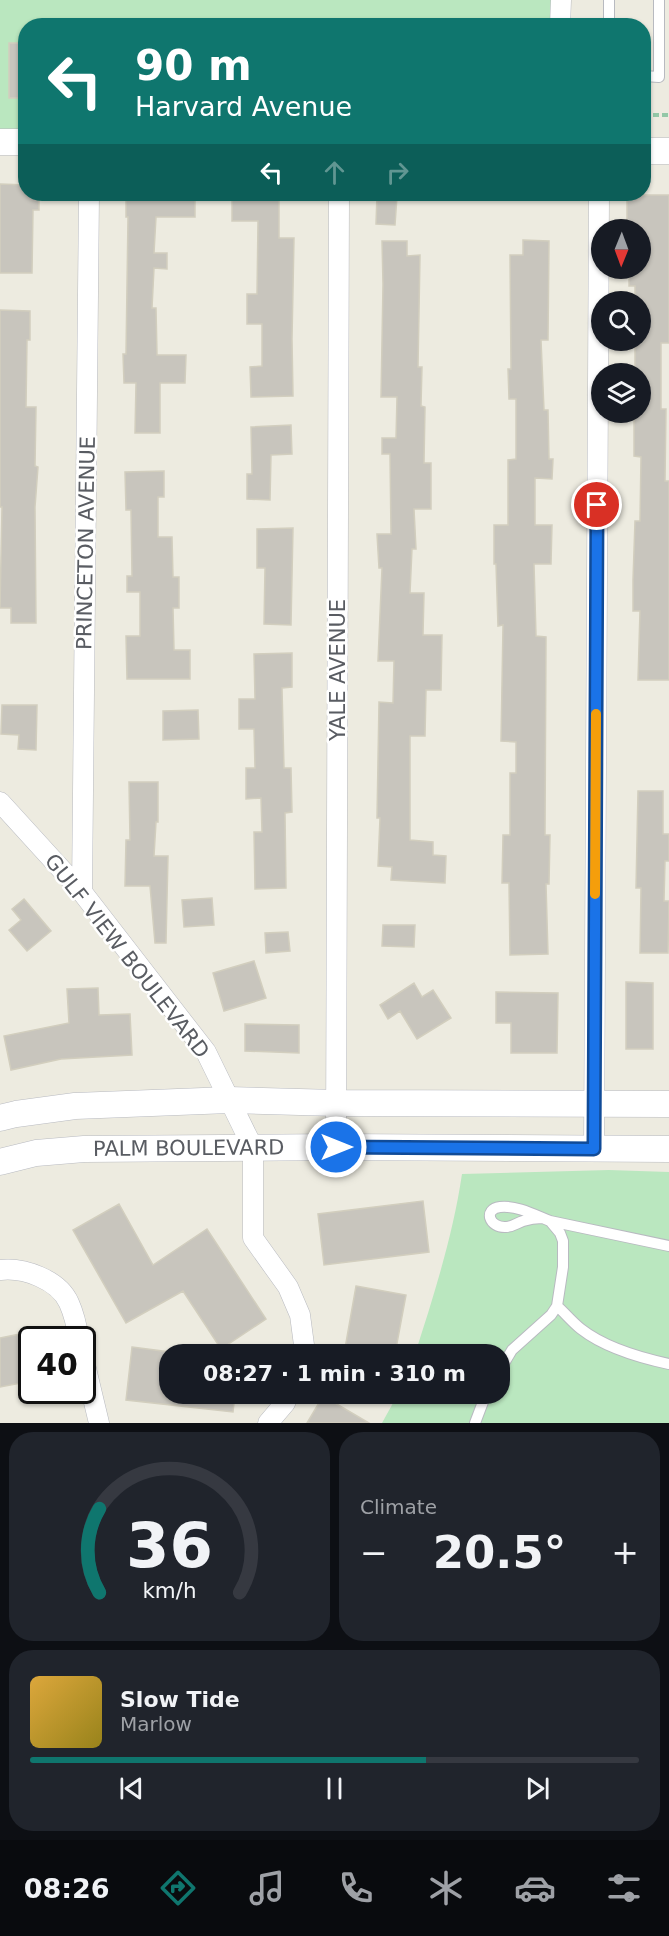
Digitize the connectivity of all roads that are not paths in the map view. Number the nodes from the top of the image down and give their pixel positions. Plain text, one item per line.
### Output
1 (561, 0) edge
2 (609, 0) edge
3 (659, 0) edge
4 (560, 18) edge
5 (609, 18) edge
6 (651, 76) edge
7 (0, 142) edge
8 (18, 142) edge
9 (651, 151) edge
10 (669, 151) edge
11 (89, 201) edge
12 (339, 201) edge
13 (599, 201) edge
14 (0, 802) edge
15 (82, 892) junction
16 (230, 1100) junction
17 (336, 1103) junction
18 (594, 1104) junction
19 (669, 1104) edge
20 (0, 1118) edge
21 (336, 1147) junction
22 (253, 1148) junction
23 (594, 1149) junction
24 (669, 1149) edge
25 (0, 1162) edge
26 (669, 1246) edge
27 (0, 1270) edge
28 (557, 1306) junction
29 (76, 1326) edge
30 (304, 1344) edge
31 (510, 1353) edge
32 (669, 1364) edge
33 (94, 1404) edge
34 (284, 1404) edge
35 (482, 1404) edge
36 (99, 1423) edge
37 (268, 1423) edge
38 (475, 1423) edge

1 - 4 street
2 - 5 lane
3 - 6 lane
7 - 8 street
9 - 10 street
11 - 15 street, PRINCETON AVENUE
12 - 17 street, YALE AVENUE
13 - 18 street
14 - 15 street, GULF VIEW BOULEVARD
15 - 16 street, GULF VIEW BOULEVARD
16 - 17 street, PALM BOULEVARD
16 - 20 street, PALM BOULEVARD
16 - 22 street, GULF VIEW BOULEVARD
17 - 18 street, PALM BOULEVARD
17 - 21 street, YALE AVENUE
18 - 19 street, PALM BOULEVARD
18 - 23 street
21 - 22 street, PALM BOULEVARD
21 - 23 street, PALM BOULEVARD
22 - 25 street, PALM BOULEVARD
22 - 30 street, GULF VIEW BOULEVARD
23 - 24 street, PALM BOULEVARD
26 - 28 lane
27 - 29 street
28 - 31 lane
28 - 32 lane
33 - 36 street
34 - 37 street
35 - 38 lane

